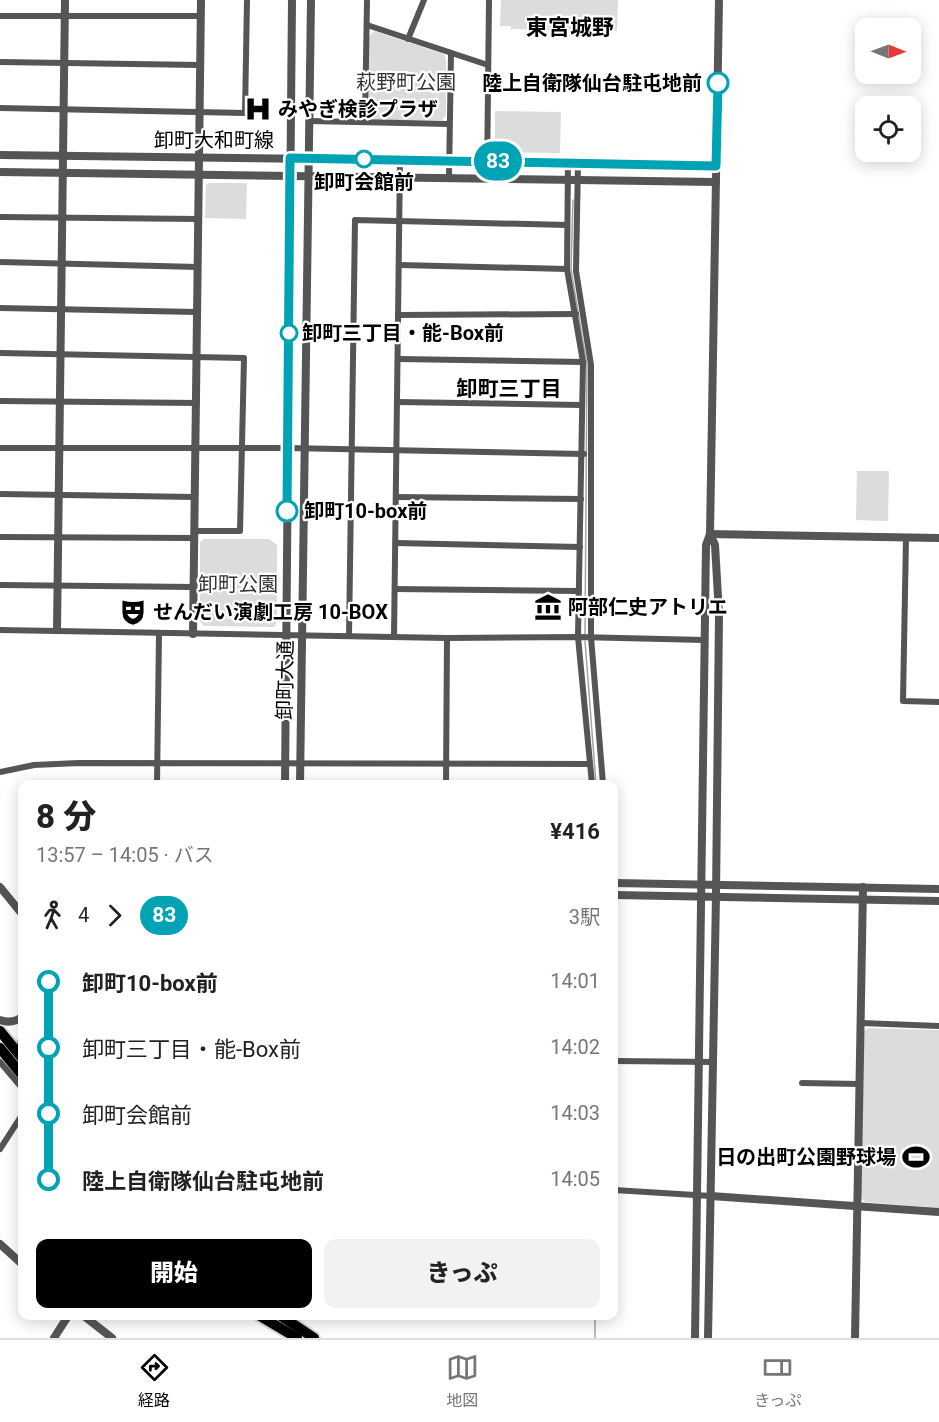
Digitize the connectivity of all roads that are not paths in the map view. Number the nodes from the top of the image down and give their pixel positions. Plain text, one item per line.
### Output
1 (65, 0) edge
2 (201, 0) edge
3 (247, 0) edge
4 (292, 0) edge
5 (311, 0) edge
6 (367, 0) edge
7 (424, 0) edge
8 (489, 0) edge
9 (719, 0) edge
10 (0, 16) edge
11 (201, 16) junction
12 (65, 17) junction
13 (367, 25) junction
14 (408, 39) junction
15 (452, 54) junction
16 (0, 62) edge
17 (64, 63) junction
18 (200, 65) junction
19 (488, 66) junction
20 (0, 108) edge
21 (63, 109) junction
22 (199, 112) junction
23 (310, 121) junction
24 (364, 122) junction
25 (449, 124) junction
26 (0, 155) edge
27 (63, 156) junction
28 (199, 157) junction
29 (290, 158) junction
30 (309, 158) junction
31 (400, 160) junction
32 (450, 160) junction
33 (487, 161) junction
34 (568, 162) junction
35 (578, 162) junction
36 (716, 166) junction
37 (0, 172) edge
38 (63, 173) junction
39 (199, 174) junction
40 (290, 175) junction
41 (309, 176) junction
42 (400, 178) junction
43 (449, 178) junction
44 (487, 178) junction
45 (567, 180) junction
46 (578, 180) junction
47 (716, 182) junction
48 (0, 217) edge
49 (62, 218) junction
50 (198, 219) junction
51 (400, 221) junction
52 (567, 225) junction
53 (0, 262) edge
54 (62, 262) junction
55 (400, 265) junction
56 (198, 267) junction
57 (567, 269) junction
58 (0, 309) edge
59 (61, 310) junction
60 (197, 312) junction
61 (576, 314) junction
62 (399, 315) junction
63 (0, 353) edge
64 (60, 354) junction
65 (197, 357) junction
66 (399, 359) junction
67 (583, 362) junction
68 (0, 401) edge
69 (59, 401) junction
70 (398, 402) junction
71 (197, 403) junction
72 (581, 405) junction
73 (196, 447) junction
74 (0, 448) edge
75 (59, 448) junction
76 (242, 448) junction
77 (288, 448) junction
78 (305, 448) junction
79 (352, 450) junction
80 (398, 451) junction
81 (581, 454) junction
82 (591, 454) junction
83 (0, 494) edge
84 (58, 495) junction
85 (195, 497) junction
86 (397, 497) junction
87 (581, 499) junction
88 (195, 534) junction
89 (710, 534) junction
90 (0, 537) edge
91 (58, 538) junction
92 (906, 538) junction
93 (939, 538) edge
94 (396, 543) junction
95 (580, 547) junction
96 (0, 585) edge
97 (58, 586) junction
98 (194, 587) junction
99 (395, 589) junction
100 (579, 591) junction
101 (0, 630) edge
102 (57, 630) junction
103 (159, 634) junction
104 (194, 634) junction
105 (286, 635) junction
106 (302, 635) junction
107 (349, 636) junction
108 (394, 637) junction
109 (580, 637) junction
110 (591, 637) junction
111 (447, 638) junction
112 (705, 640) junction
113 (939, 702) edge
114 (285, 762) junction
115 (300, 762) junction
116 (158, 764) junction
117 (446, 764) junction
118 (590, 764) junction
119 (0, 772) edge
120 (157, 780) edge
121 (285, 780) edge
122 (300, 780) edge
123 (446, 780) edge
124 (592, 780) edge
125 (603, 780) edge
126 (618, 884) edge
127 (717, 885) junction
128 (701, 886) junction
129 (0, 887) edge
130 (863, 887) junction
131 (939, 889) edge
132 (618, 895) edge
133 (701, 896) junction
134 (717, 896) junction
135 (862, 900) junction
136 (939, 901) edge
137 (18, 909) edge
138 (18, 1018) edge
139 (0, 1020) edge
140 (861, 1023) junction
141 (939, 1026) edge
142 (0, 1031) edge
143 (0, 1048) edge
144 (18, 1053) edge
145 (618, 1061) edge
146 (700, 1061) junction
147 (0, 1062) edge
148 (714, 1062) junction
149 (18, 1070) edge
150 (18, 1083) edge
151 (802, 1083) dead end
152 (860, 1084) junction
153 (18, 1121) edge
154 (0, 1149) edge
155 (618, 1190) edge
156 (698, 1196) junction
157 (711, 1196) junction
158 (857, 1206) junction
159 (939, 1212) edge
160 (0, 1245) edge
161 (18, 1261) edge
162 (65, 1320) edge
163 (89, 1320) edge
164 (266, 1320) edge
165 (286, 1320) edge
166 (286, 1320) edge
167 (290, 1320) edge
168 (288, 1336) edge
169 (54, 1338) edge
170 (112, 1338) edge
171 (314, 1338) edge
172 (695, 1338) edge
173 (708, 1338) edge
174 (855, 1338) edge

1 - 12 street
2 - 11 street
3 - 22 street
4 - 29 street
5 - 23 street, 卸町大通
6 - 13 street
7 - 14 street
8 - 19 street
9 - 36 street
10 - 12 street
11 - 12 street
11 - 18 street
12 - 17 street
13 - 14 street
13 - 24 street
14 - 15 street
15 - 19 street
15 - 25 street
16 - 17 street
17 - 18 street
17 - 21 street
18 - 22 street
19 - 33 street
20 - 21 street
21 - 22 street
21 - 27 street
22 - 28 street
23 - 24 street
23 - 30 street, 卸町大通
24 - 25 street
25 - 32 street
26 - 27 street, 卸町大和町線
27 - 28 street, 卸町大和町線
27 - 38 street
28 - 29 street, 卸町大和町線
28 - 39 street
29 - 30 street, 卸町大和町線
29 - 40 street
30 - 31 street, 卸町大和町線
30 - 41 street, 卸町大通
31 - 32 street, 卸町大和町線
31 - 42 street
32 - 33 street, 卸町大和町線
32 - 43 street
33 - 34 street, 卸町大和町線
33 - 44 street
34 - 35 street, 卸町大和町線
34 - 45 street
35 - 36 street, 卸町大和町線
35 - 46 street
36 - 47 street
37 - 38 street, 卸町大和町線
38 - 39 street, 卸町大和町線
38 - 49 street
39 - 40 street, 卸町大和町線
39 - 50 street
40 - 41 street, 卸町大和町線
40 - 77 street
41 - 42 street, 卸町大和町線
41 - 78 street, 卸町大通
42 - 43 street, 卸町大和町線
42 - 51 street
43 - 44 street, 卸町大和町線
44 - 45 street, 卸町大和町線
45 - 46 street, 卸町大和町線
45 - 52 street
46 - 47 street, 卸町大和町線
46 - 82 street
47 - 89 street
48 - 49 street
49 - 50 street
49 - 54 street
50 - 56 street
51 - 52 street
51 - 55 street
51 - 79 street
52 - 57 street
53 - 54 street
54 - 56 street
54 - 59 street
55 - 57 street
55 - 62 street
56 - 60 street
57 - 61 street
58 - 59 street
59 - 60 street
59 - 64 street
60 - 65 street
61 - 62 street
61 - 67 street
62 - 66 street
63 - 64 street
64 - 65 street
64 - 69 street
65 - 71 street
65 - 76 street
66 - 67 street
66 - 70 street
67 - 72 street
68 - 69 street
69 - 71 street
69 - 75 street
70 - 72 street
70 - 80 street
71 - 73 street
72 - 81 street
73 - 75 street
73 - 76 street
73 - 85 street
74 - 75 street
75 - 84 street
76 - 77 street
76 - 88 street
77 - 78 street
77 - 105 street
78 - 79 street
78 - 106 street, 卸町大通
79 - 80 street
79 - 107 street
80 - 81 street
80 - 86 street
81 - 82 street
81 - 87 street
82 - 110 street
83 - 84 street
84 - 85 street
84 - 91 street
85 - 88 street
86 - 87 street
86 - 94 street
87 - 95 street
88 - 91 street
88 - 98 street
89 - 92 street
89 - 112 street
89 - 127 street
90 - 91 street
91 - 97 street
92 - 93 street
92 - 113 street
94 - 95 street
94 - 99 street
95 - 100 street
96 - 97 street
97 - 98 street
97 - 102 street
98 - 104 street
99 - 100 street
99 - 108 street
100 - 109 street
101 - 102 street
102 - 103 street
103 - 104 street
103 - 116 street
104 - 105 street
105 - 106 street
105 - 114 street
106 - 107 street
106 - 115 street, 卸町大通
107 - 108 street
108 - 111 street
109 - 110 street
109 - 111 street
109 - 118 street
110 - 112 street
110 - 125 street
111 - 117 street
112 - 128 street
114 - 115 street
114 - 116 street
114 - 121 street
115 - 117 street
115 - 122 street, 卸町大通
116 - 119 street
116 - 120 street
117 - 118 street
117 - 123 street
118 - 124 street
126 - 128 street
127 - 128 street
127 - 130 street
127 - 134 street
128 - 133 street
129 - 137 street
130 - 131 street
130 - 135 street
132 - 133 street
133 - 134 street
133 - 146 street
134 - 135 street
134 - 148 street
135 - 136 street
135 - 140 street
138 - 139 street
140 - 141 street
140 - 152 street
142 - 144 highway
143 - 149 highway
145 - 146 street
146 - 148 street
146 - 156 street
147 - 150 street
148 - 157 street
151 - 152 street
152 - 158 street
153 - 154 street
155 - 156 street
156 - 157 street
156 - 172 street
157 - 158 street
157 - 173 street
158 - 159 street
158 - 174 street
160 - 161 street
162 - 169 street
163 - 170 street
164 - 168 highway
165 - 168 street
166 - 168 street
167 - 171 highway

